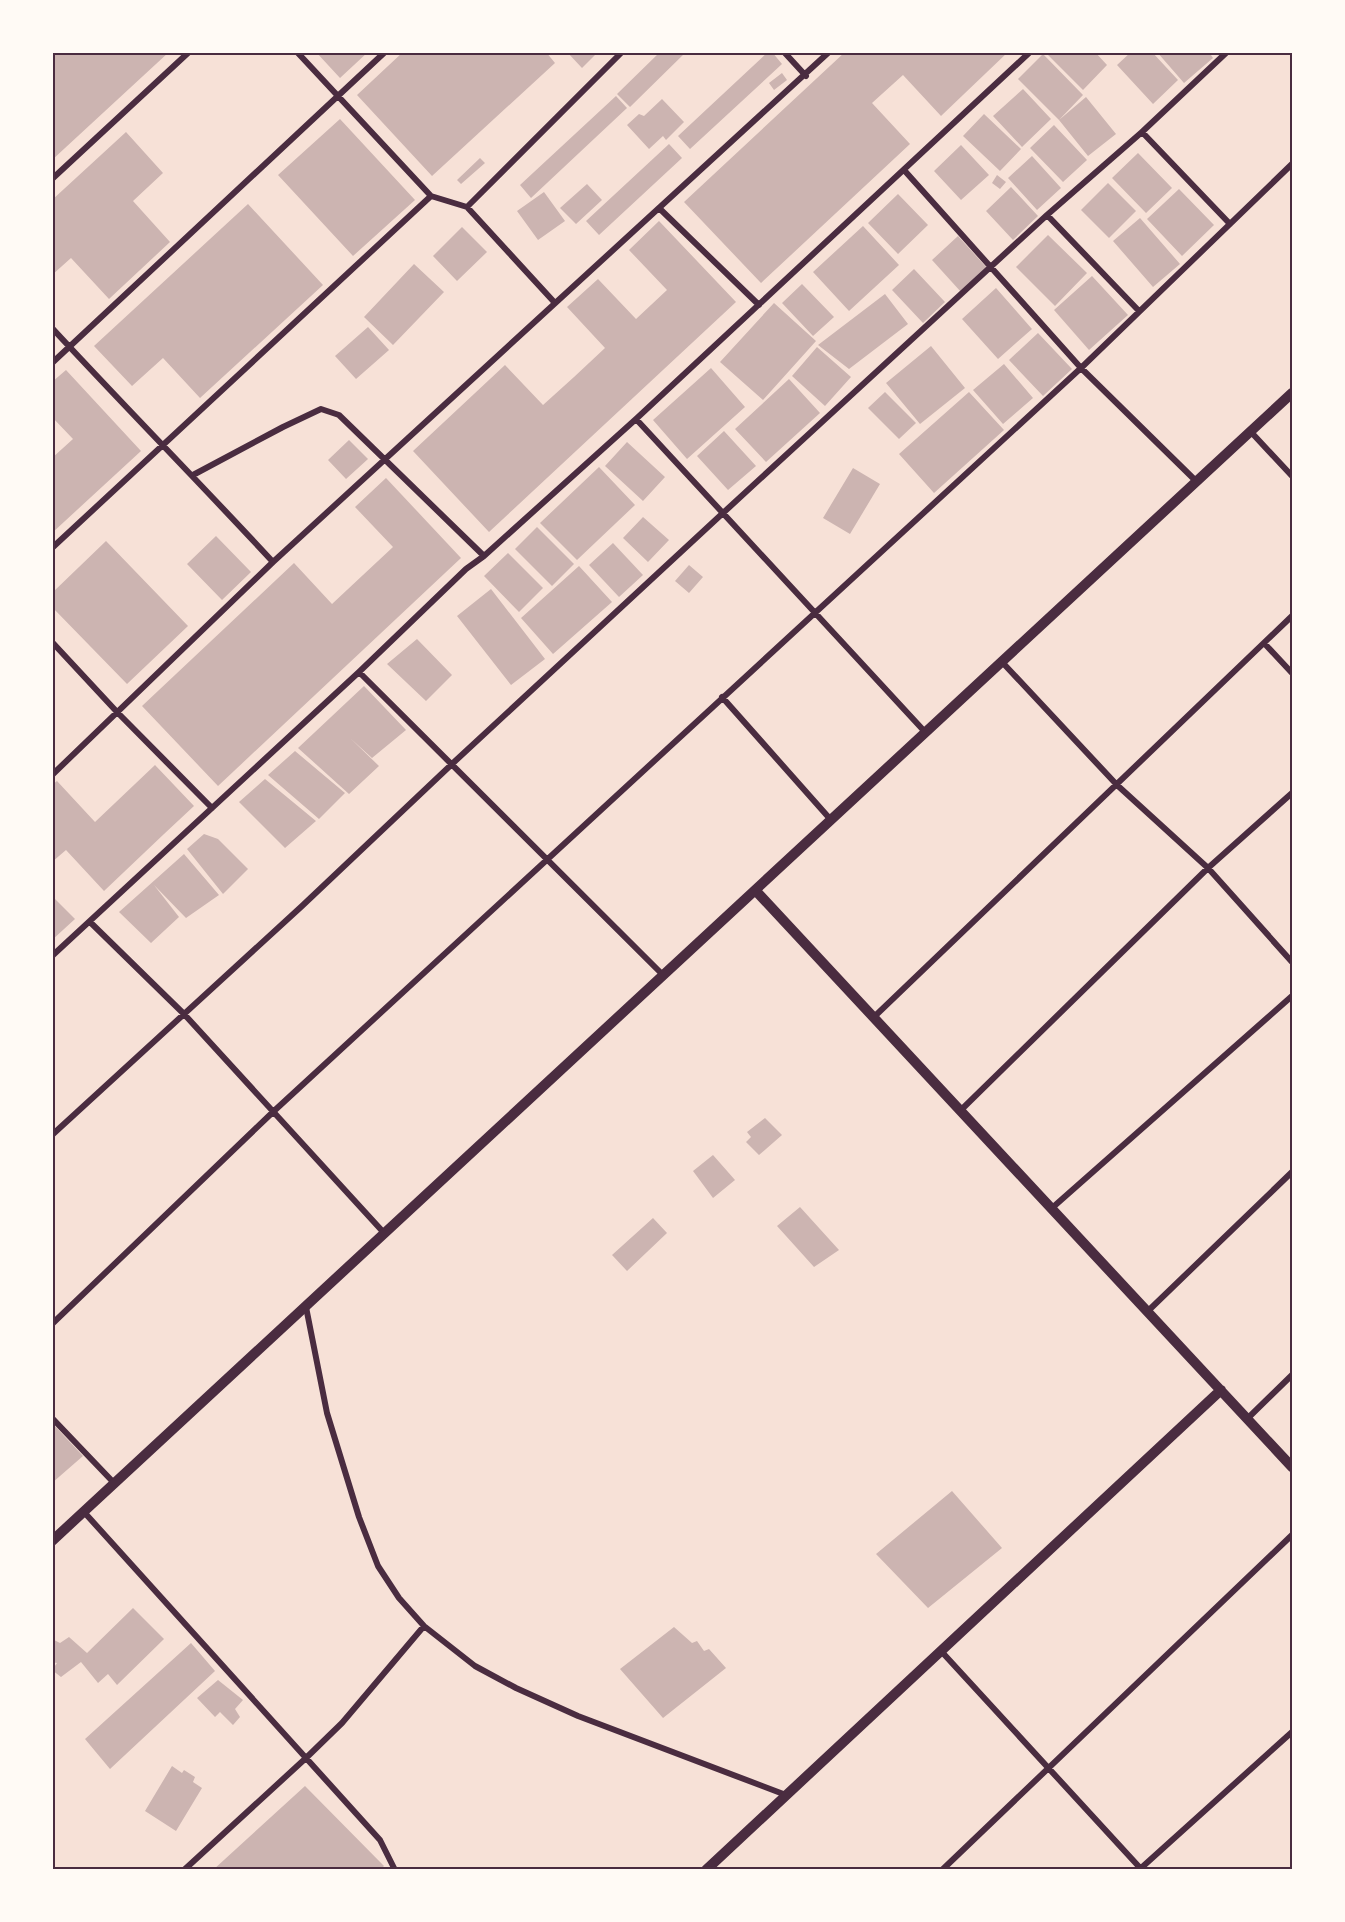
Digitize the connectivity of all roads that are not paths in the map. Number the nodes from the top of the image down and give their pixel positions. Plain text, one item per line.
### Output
1 (189, 52) edge
2 (297, 52) edge
3 (385, 52) edge
4 (622, 52) edge
5 (784, 52) edge
6 (830, 52) edge
7 (1030, 52) edge
8 (1227, 52) edge
9 (806, 76) junction
10 (339, 95) junction
11 (1142, 132) junction
12 (1293, 164) edge
13 (904, 170) junction
14 (52, 179) edge
15 (431, 196) junction
16 (467, 207) junction
17 (659, 208) junction
18 (1047, 215) junction
19 (1230, 224) junction
20 (991, 267) junction
21 (555, 303) junction
22 (759, 305) junction
23 (1139, 312) junction
24 (52, 328) edge
25 (70, 347) junction
26 (52, 363) edge
27 (1081, 368) junction
28 (1293, 393) edge
29 (636, 419) junction
30 (1251, 432) junction
31 (162, 446) junction
32 (386, 458) junction
33 (193, 475) junction
34 (1293, 476) edge
35 (1197, 482) junction
36 (723, 513) junction
37 (52, 548) edge
38 (484, 556) junction
39 (273, 562) junction
40 (814, 612) junction
41 (1293, 616) edge
42 (52, 642) edge
43 (1264, 643) junction
44 (1002, 662) junction
45 (359, 672) junction
46 (1293, 673) edge
47 (722, 697) junction
48 (117, 712) junction
49 (926, 733) junction
50 (452, 764) junction
51 (52, 775) edge
52 (1117, 785) junction
53 (1293, 793) edge
54 (212, 808) junction
55 (831, 820) junction
56 (547, 859) junction
57 (1208, 868) junction
58 (756, 891) junction
59 (90, 922) junction
60 (52, 956) edge
61 (1293, 962) edge
62 (664, 976) junction
63 (1293, 996) edge
64 (184, 1014) junction
65 (874, 1017) junction
66 (961, 1110) junction
67 (274, 1111) junction
68 (52, 1135) edge
69 (1293, 1172) edge
70 (1052, 1208) junction
71 (385, 1234) junction
72 (306, 1307) junction
73 (1148, 1311) junction
74 (52, 1324) edge
75 (1293, 1375) edge
76 (1221, 1390) junction
77 (52, 1418) edge
78 (1248, 1418) junction
79 (1293, 1467) edge
80 (115, 1484) junction
81 (84, 1512) junction
82 (1293, 1535) edge
83 (52, 1541) edge
84 (424, 1626) junction
85 (941, 1651) junction
86 (1293, 1732) edge
87 (306, 1758) junction
88 (1048, 1769) junction
89 (786, 1795) junction
90 (184, 1869) edge
91 (395, 1869) edge
92 (706, 1869) edge
93 (942, 1869) edge
94 (1141, 1869) edge

1 - 14 street
2 - 10 street
3 - 10 street
4 - 16 street
5 - 9 street
6 - 9 street
7 - 13 street
8 - 11 street
9 - 17 street
10 - 15 street
10 - 25 street
11 - 18 street
11 - 19 street
12 - 19 street
13 - 20 street
13 - 22 street
15 - 16 street
15 - 31 street
16 - 21 street
17 - 21 street
17 - 22 street
18 - 20 street
18 - 23 street
19 - 23 street
20 - 27 street
20 - 36 street
21 - 32 street
22 - 29 street
23 - 27 street
24 - 25 street
25 - 26 street
25 - 31 street
27 - 35 street
27 - 40 street
28 - 30 street
29 - 36 street
29 - 38 street
30 - 34 street
30 - 35 street
31 - 33 street
31 - 37 street
32 - 33 street
32 - 38 street
32 - 39 street
33 - 39 street
35 - 44 street
36 - 40 street
36 - 50 street
38 - 45 street
39 - 48 street
40 - 47 street
40 - 49 street
41 - 43 street
42 - 48 street
43 - 46 street
43 - 52 street
44 - 49 street
44 - 52 street
45 - 50 street
45 - 54 street
47 - 55 street
47 - 56 street
48 - 51 street
48 - 54 street
49 - 55 street
50 - 56 street
50 - 64 street
52 - 57 street
52 - 65 street
53 - 57 street
54 - 59 street
55 - 58 street
56 - 62 street
56 - 67 street
57 - 61 street
57 - 66 street
58 - 62 street
58 - 65 street
59 - 60 street
59 - 64 street
62 - 71 street
63 - 70 street
64 - 67 street
64 - 68 street
65 - 66 street
66 - 70 street
67 - 71 street
67 - 74 street
69 - 73 street
70 - 73 street
71 - 72 street
72 - 80 street
72 - 84 street
73 - 76 street
75 - 78 street
76 - 78 street
76 - 85 street
77 - 80 street
78 - 79 street
80 - 81 street
81 - 83 street
81 - 87 street
82 - 88 street
84 - 87 street
84 - 89 street
85 - 88 street
85 - 89 street
86 - 94 street
87 - 90 street
87 - 91 street
88 - 93 street
88 - 94 street
89 - 92 street

